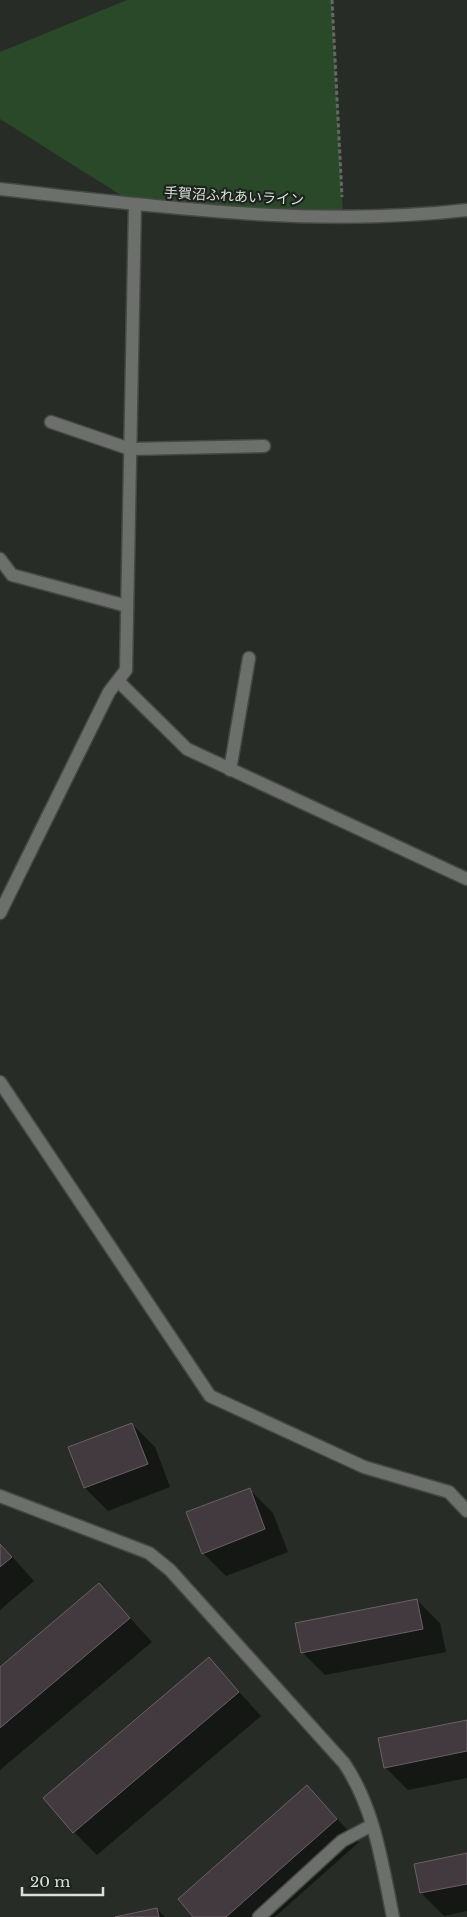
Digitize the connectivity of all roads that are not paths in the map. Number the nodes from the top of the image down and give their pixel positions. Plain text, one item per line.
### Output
1 (0, 189) edge
2 (135, 204) junction
3 (467, 210) edge
4 (51, 422) dead end
5 (264, 446) dead end
6 (130, 449) junction
7 (0, 559) edge
8 (127, 606) junction
9 (249, 658) dead end
10 (118, 681) junction
11 (230, 770) junction
12 (467, 879) edge
13 (0, 913) edge
14 (0, 1082) edge
15 (0, 1496) edge
16 (467, 1512) edge
17 (372, 1825) junction
18 (259, 1917) edge
19 (394, 1917) edge

1 - 2 street, 手賀沼ふれあいライン
2 - 3 street, 手賀沼ふれあいライン
2 - 6 street
4 - 6 street
5 - 6 street
6 - 8 street
7 - 8 street
8 - 10 street
9 - 11 street
10 - 11 street
10 - 13 street
11 - 12 street
14 - 16 street
15 - 17 street
17 - 18 street
17 - 19 street

